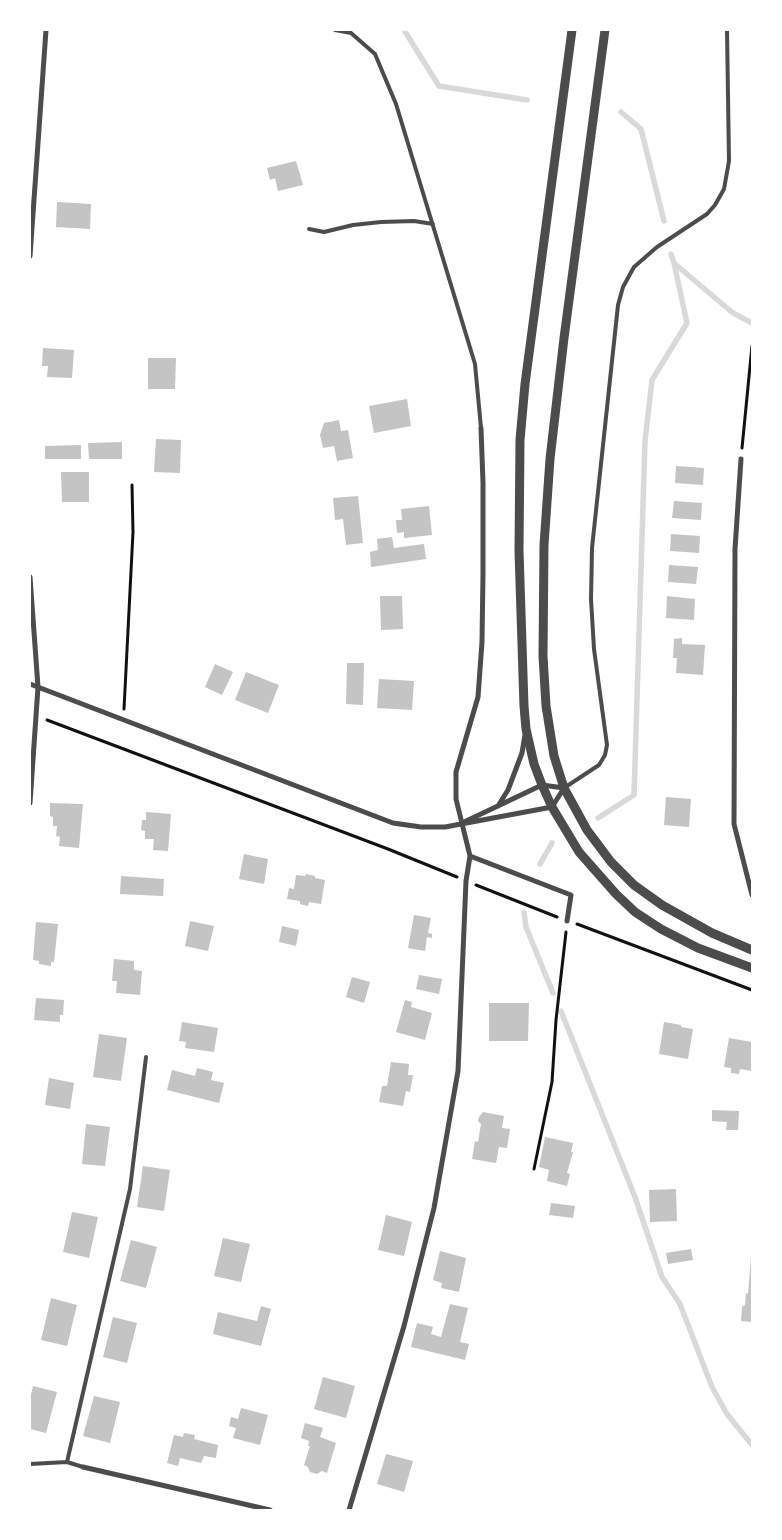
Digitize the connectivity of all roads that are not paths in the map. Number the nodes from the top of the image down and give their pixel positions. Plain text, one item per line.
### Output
1 (46, 30) edge
2 (334, 30) edge
3 (572, 30) edge
4 (605, 30) edge
5 (728, 30) edge
6 (433, 224) junction
7 (309, 229) dead end
8 (30, 256) edge
9 (480, 428) joint
10 (741, 459) road end
11 (30, 577) edge
12 (30, 684) edge
13 (38, 687) junction
14 (526, 729) junction
15 (542, 785) junction
16 (564, 788) junction
17 (30, 803) edge
18 (498, 806) junction
19 (552, 807) junction
20 (462, 824) junction
21 (470, 856) junction
22 (752, 895) edge
23 (567, 921) road end
24 (752, 950) edge
25 (752, 968) edge
26 (146, 1057) dead end
27 (67, 1462) junction
28 (30, 1464) edge
29 (83, 1468) joint
30 (270, 1510) edge
31 (349, 1510) edge

1 - 8 street
2 - 6 lane
3 - 14 street
4 - 16 street
5 - 16 lane
6 - 7 lane
6 - 9 lane
9 - 20 street
10 - 22 street
11 - 13 street
12 - 13 street
13 - 17 street
13 - 20 street
14 - 15 street
14 - 18 street
15 - 16 street
15 - 18 street
15 - 19 street
16 - 19 street
16 - 24 street
18 - 20 street
19 - 20 street
19 - 25 street
20 - 21 street
21 - 23 street
21 - 31 street
26 - 27 lane
27 - 28 lane
27 - 29 lane
29 - 30 street

